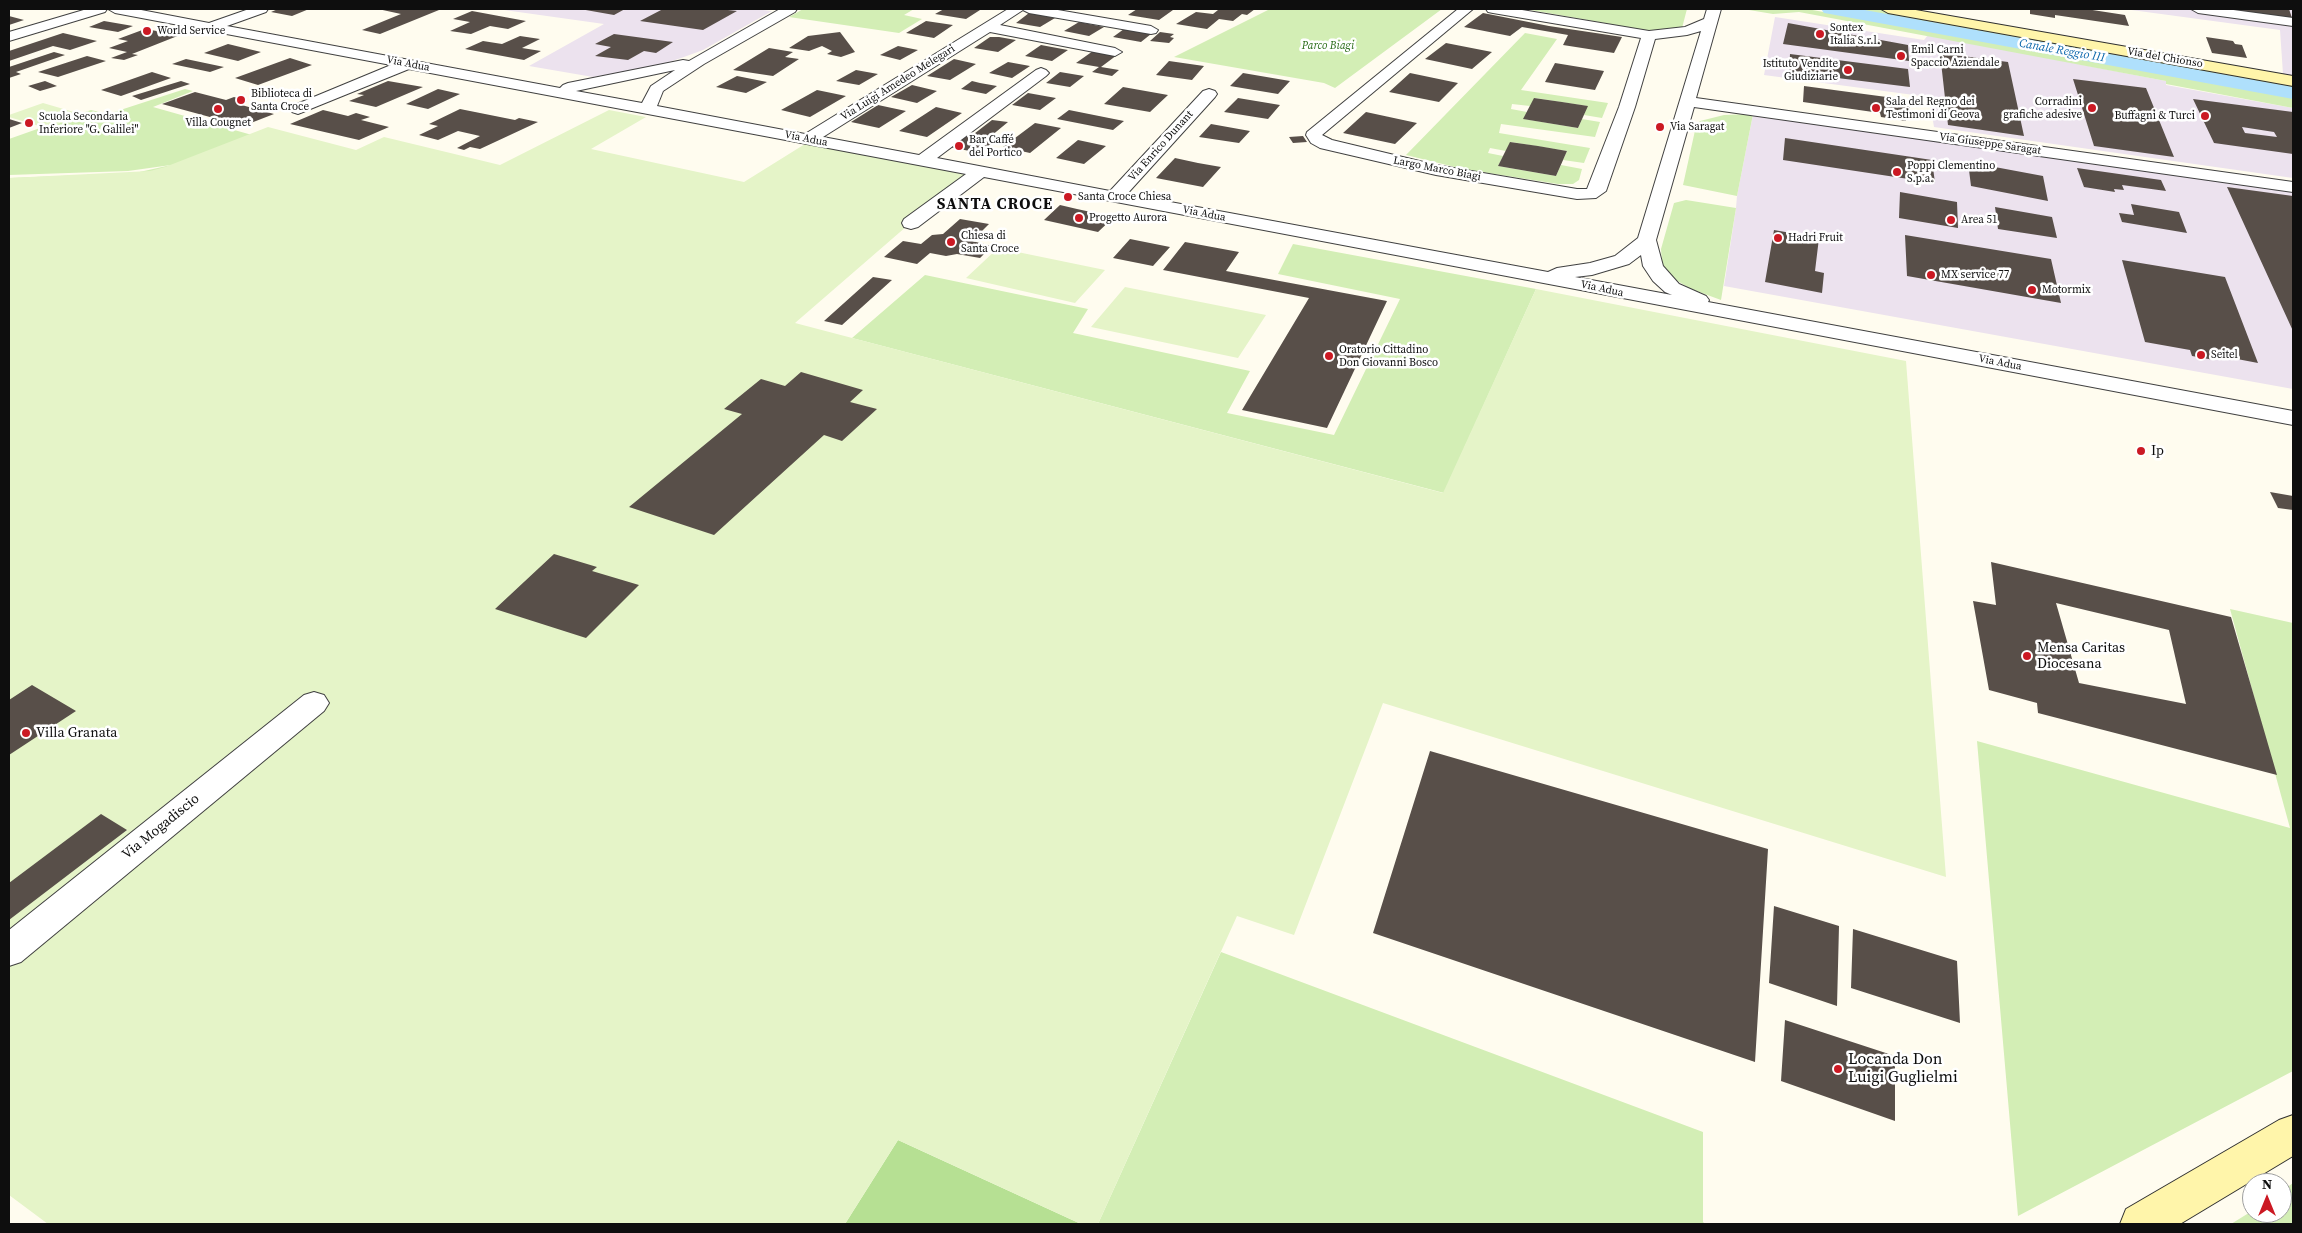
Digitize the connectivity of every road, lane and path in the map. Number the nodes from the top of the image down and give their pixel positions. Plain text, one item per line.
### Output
1 (100, 9) edge
2 (115, 9) edge
3 (261, 9) edge
4 (790, 9) edge
5 (1017, 9) edge
6 (1029, 9) edge
7 (1466, 9) edge
8 (1493, 9) edge
9 (1888, 9) edge
10 (2198, 9) edge
11 (150, 11) edge
12 (1712, 16) edge
13 (2293, 22) edge
14 (212, 27) junction
15 (987, 27) junction
16 (1151, 30) dead end
17 (1649, 35) junction
18 (9, 37) edge
19 (1702, 48) junction
20 (1115, 52) dead end
21 (699, 61) junction
22 (407, 64) junction
23 (1041, 73) dead end
24 (615, 79) junction
25 (2293, 81) edge
26 (656, 89) junction
27 (550, 91) junction
28 (1209, 94) dead end
29 (1687, 100) junction
30 (604, 101) junction
31 (298, 108) dead end
32 (648, 109) junction
33 (808, 139) junction
34 (922, 161) junction
35 (980, 172) junction
36 (2293, 187) edge
37 (1114, 197) junction
38 (911, 223) dead end
39 (1647, 240) junction
40 (1592, 269) junction
41 (1531, 274) junction
42 (1660, 276) junction
43 (1597, 288) junction
44 (1634, 296) junction
45 (1740, 314) junction
46 (2293, 418) edge
47 (314, 703) dead end
48 (9, 951) edge
49 (2293, 1134) edge
50 (2141, 1224) edge

1 - 18 street
2 - 11 street, Via Adua
3 - 14 street
4 - 21 street
5 - 15 street, Via Luigi Amedeo Melegari
6 - 16 street
7 - 17 street, Largo Marco Biagi
8 - 17 street
9 - 25 main road, Via del Chionso
10 - 13 street
11 - 14 street, Via Adua
12 - 17 street
12 - 19 street
14 - 22 street, Via Adua
15 - 20 street
15 - 33 street, Via Luigi Amedeo Melegari
17 - 19 street
19 - 29 street
21 - 24 street
21 - 26 street
22 - 27 street, Via Adua
22 - 31 street
23 - 34 street
24 - 27 street
24 - 30 street
26 - 30 street
26 - 32 street
27 - 30 street, Via Adua
28 - 37 street, Via Enrico Dunant
29 - 36 street, Via Giuseppe Saragat
29 - 39 street
30 - 32 street, Via Adua
32 - 33 street, Via Adua
33 - 34 street, Via Adua
34 - 35 street, Via Adua
35 - 37 street, Via Adua
35 - 38 street
37 - 41 street, Via Adua
39 - 40 street
39 - 42 street
40 - 41 street
40 - 43 street
41 - 43 street, Via Adua
42 - 44 street
42 - 45 street
43 - 44 street, Via Adua
44 - 45 street, Via Adua
45 - 46 street, Via Adua
47 - 48 street, Via Mogadiscio
49 - 50 main road

